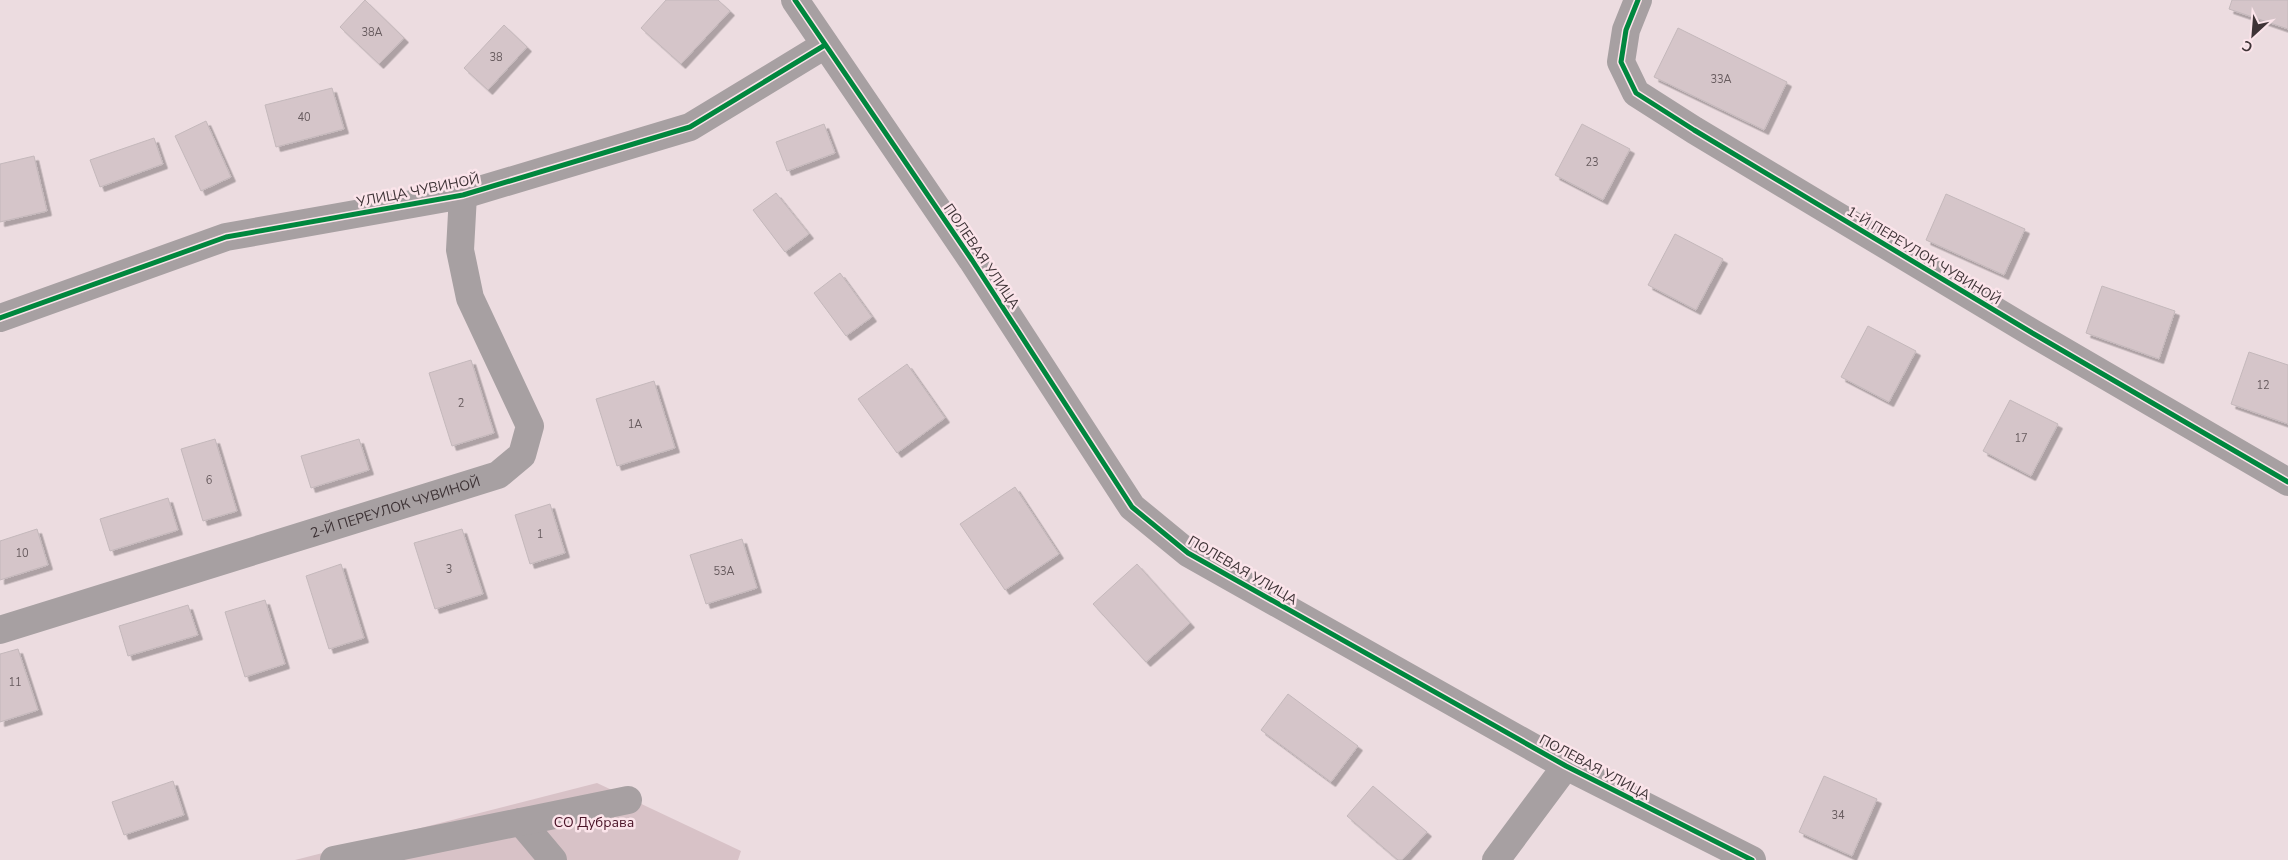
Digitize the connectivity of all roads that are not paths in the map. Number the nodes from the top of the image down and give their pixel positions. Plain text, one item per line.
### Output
1 (795, 0) edge
2 (1638, 0) edge
3 (825, 45) junction
4 (463, 195) junction
5 (0, 318) edge
6 (2288, 482) edge
7 (0, 630) edge
8 (1566, 766) junction
9 (628, 800) dead end
10 (521, 822) junction
11 (334, 860) edge
12 (552, 860) edge
13 (1496, 860) edge
14 (1752, 860) edge

1 - 3 street, ПОЛЕВАЯ УЛИЦА
2 - 6 street, 1-Й ПЕРЕУЛОК ЧУВИНОЙ
3 - 4 street, УЛИЦА ЧУВИНОЙ
3 - 8 street, ПОЛЕВАЯ УЛИЦА
4 - 5 street, УЛИЦА ЧУВИНОЙ
4 - 7 street, 2-Й ПЕРЕУЛОК ЧУВИНОЙ
8 - 13 street
8 - 14 street, ПОЛЕВАЯ УЛИЦА
9 - 10 street
10 - 11 street
10 - 12 street

